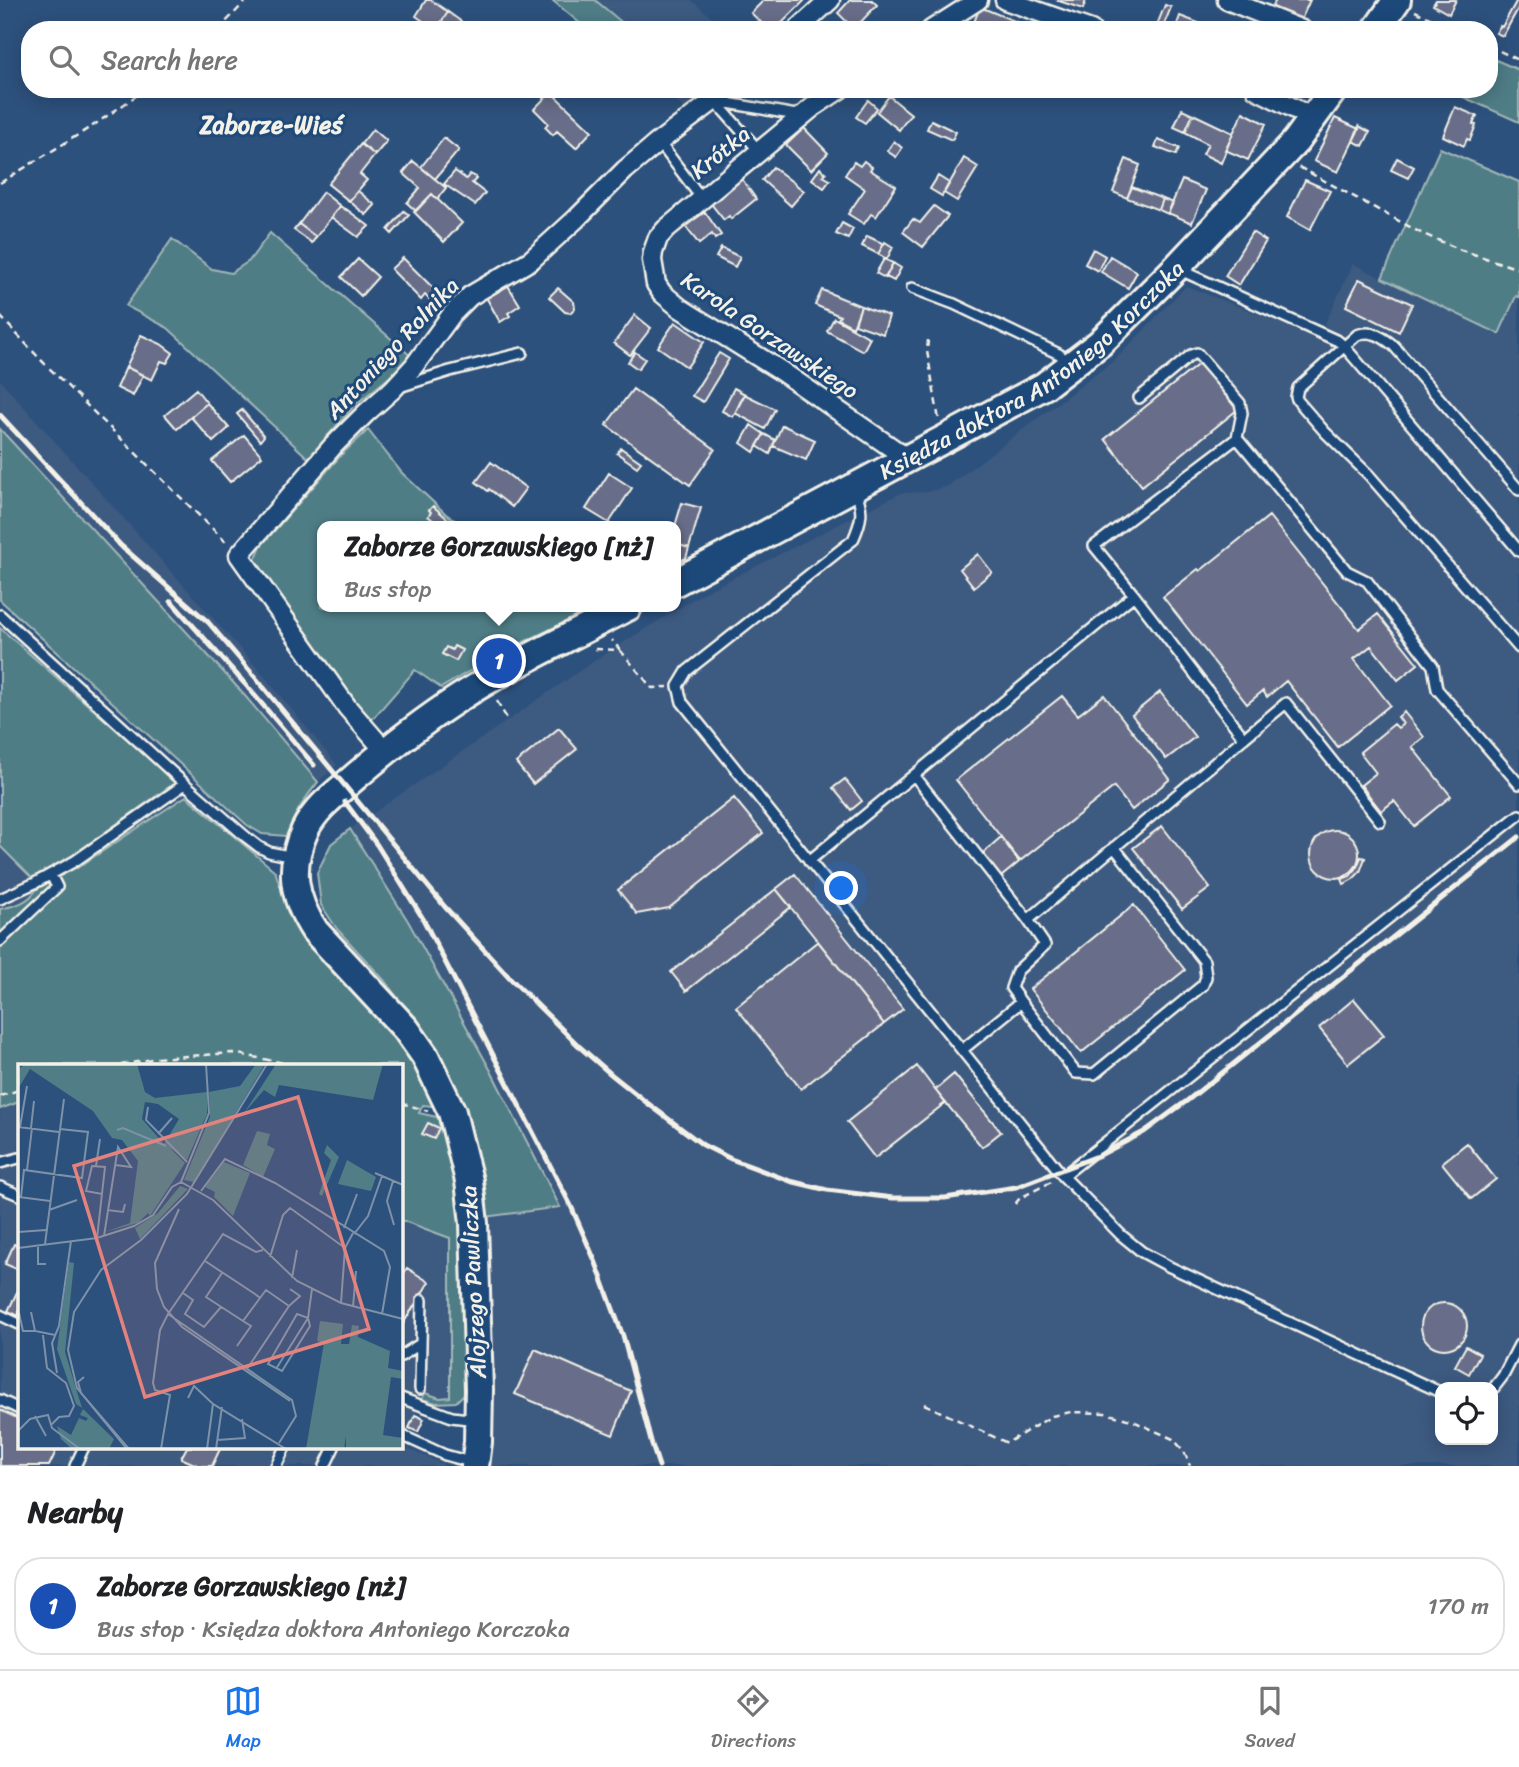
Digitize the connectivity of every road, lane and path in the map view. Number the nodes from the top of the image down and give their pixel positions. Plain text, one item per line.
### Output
1 (247, 0) edge
2 (830, 0) edge
3 (978, 0) edge
4 (1005, 0) edge
5 (1227, 0) edge
6 (1401, 3) edge
7 (227, 21) edge
8 (807, 21) edge
9 (945, 21) edge
10 (1065, 21) edge
11 (1280, 21) edge
12 (1384, 21) edge
13 (1437, 21) edge
14 (1498, 50) edge
15 (1519, 60) edge
16 (133, 98) edge
17 (718, 98) edge
18 (827, 98) edge
19 (1274, 98) edge
20 (1327, 98) edge
21 (714, 101) junction
22 (802, 116) junction
23 (1313, 118) junction
24 (659, 142) junction
25 (760, 152) junction
26 (1280, 158) junction
27 (0, 183) edge
28 (702, 198) junction
29 (666, 229) joint
30 (1176, 268) junction
31 (1519, 269) edge
32 (912, 288) dead end
33 (0, 316) edge
34 (928, 340) dead end
35 (1344, 346) junction
36 (522, 353) dead end
37 (1071, 365) junction
38 (393, 389) junction
39 (1139, 398) dead end
40 (940, 425) dead end
41 (1237, 438) junction
42 (908, 459) junction
43 (854, 488) junction
44 (1519, 490) edge
45 (1519, 551) edge
46 (239, 555) junction
47 (681, 579) edge
48 (1134, 595) junction
49 (618, 612) edge
50 (0, 615) edge
51 (1519, 648) edge
52 (621, 650) dead end
53 (678, 686) junction
54 (496, 699) dead end
55 (507, 719) dead end
56 (1244, 738) junction
57 (385, 751) junction
58 (914, 775) junction
59 (185, 784) junction
60 (1519, 784) edge
61 (1519, 815) edge
62 (1380, 821) dead end
63 (1114, 847) junction
64 (296, 858) junction
65 (810, 861) junction
66 (51, 875) junction
67 (0, 899) edge
68 (1028, 920) junction
69 (0, 941) edge
70 (1021, 1002) junction
71 (962, 1050) junction
72 (126, 1064) edge
73 (289, 1064) edge
74 (18, 1090) edge
75 (0, 1096) edge
76 (18, 1158) edge
77 (0, 1163) edge
78 (1063, 1176) junction
79 (0, 1187) edge
80 (18, 1195) edge
81 (1015, 1204) dead end
82 (422, 1300) dead end
83 (0, 1315) edge
84 (18, 1324) edge
85 (420, 1344) junction
86 (1519, 1345) edge
87 (402, 1355) edge
88 (1498, 1382) edge
89 (420, 1389) dead end
90 (1435, 1390) edge
91 (402, 1398) edge
92 (0, 1400) edge
93 (924, 1404) dead end
94 (18, 1409) edge
95 (478, 1420) junction
96 (402, 1435) edge
97 (84, 1448) edge
98 (285, 1448) edge
99 (334, 1448) edge
100 (475, 1464) edge
101 (75, 1466) edge
102 (276, 1466) edge
103 (325, 1466) edge
104 (1190, 1466) edge

1 - 7 path
2 - 8 street
3 - 9 street
4 - 10 street
5 - 11 street
6 - 12 street
6 - 13 path
14 - 15 path
16 - 27 path
17 - 21 street, Antoniego Rolnika
18 - 22 street, Krótka
19 - 23 street
20 - 23 street, Księdza doktora Antoniego Korczoka
21 - 22 lane
21 - 24 street, Antoniego Rolnika
21 - 25 lane
22 - 25 street, Krótka
23 - 26 street, Księdza doktora Antoniego Korczoka
24 - 28 lane
24 - 38 street, Antoniego Rolnika
25 - 28 street, Krótka
26 - 30 street, Księdza doktora Antoniego Korczoka
26 - 31 path
28 - 29 street, Krótka
29 - 42 street, Karola Gorzawskiego
30 - 35 lane
30 - 37 street, Księdza doktora Antoniego Korczoka
32 - 37 lane
33 - 46 path
34 - 40 path
35 - 44 lane
35 - 45 lane
35 - 51 lane
36 - 38 lane
37 - 42 street, Księdza doktora Antoniego Korczoka
38 - 46 street, Antoniego Rolnika
39 - 41 lane
41 - 48 lane
41 - 60 lane
42 - 43 street, Księdza doktora Antoniego Korczoka
43 - 47 street, Księdza doktora Antoniego Korczoka
43 - 53 lane
46 - 57 street
48 - 56 lane
48 - 58 lane
49 - 57 street
50 - 59 lane
52 - 53 path
53 - 65 lane
54 - 55 path
56 - 62 lane
56 - 63 lane
57 - 64 street
58 - 65 lane
58 - 68 lane
59 - 64 lane
59 - 66 lane
61 - 78 lane
63 - 68 lane
63 - 70 lane
64 - 95 street, Alojzego Pawliczka
65 - 71 lane
66 - 67 lane
66 - 69 lane
68 - 70 lane
70 - 71 lane
71 - 78 lane
72 - 73 path
74 - 75 path
76 - 77 lane
78 - 81 path
78 - 90 lane
79 - 80 lane
82 - 85 lane
83 - 84 lane
85 - 87 lane
85 - 89 lane
86 - 88 lane
91 - 95 lane
92 - 94 lane
93 - 104 path
95 - 100 street, Alojzego Pawliczka
96 - 100 lane
97 - 101 lane
98 - 102 lane
99 - 103 lane

